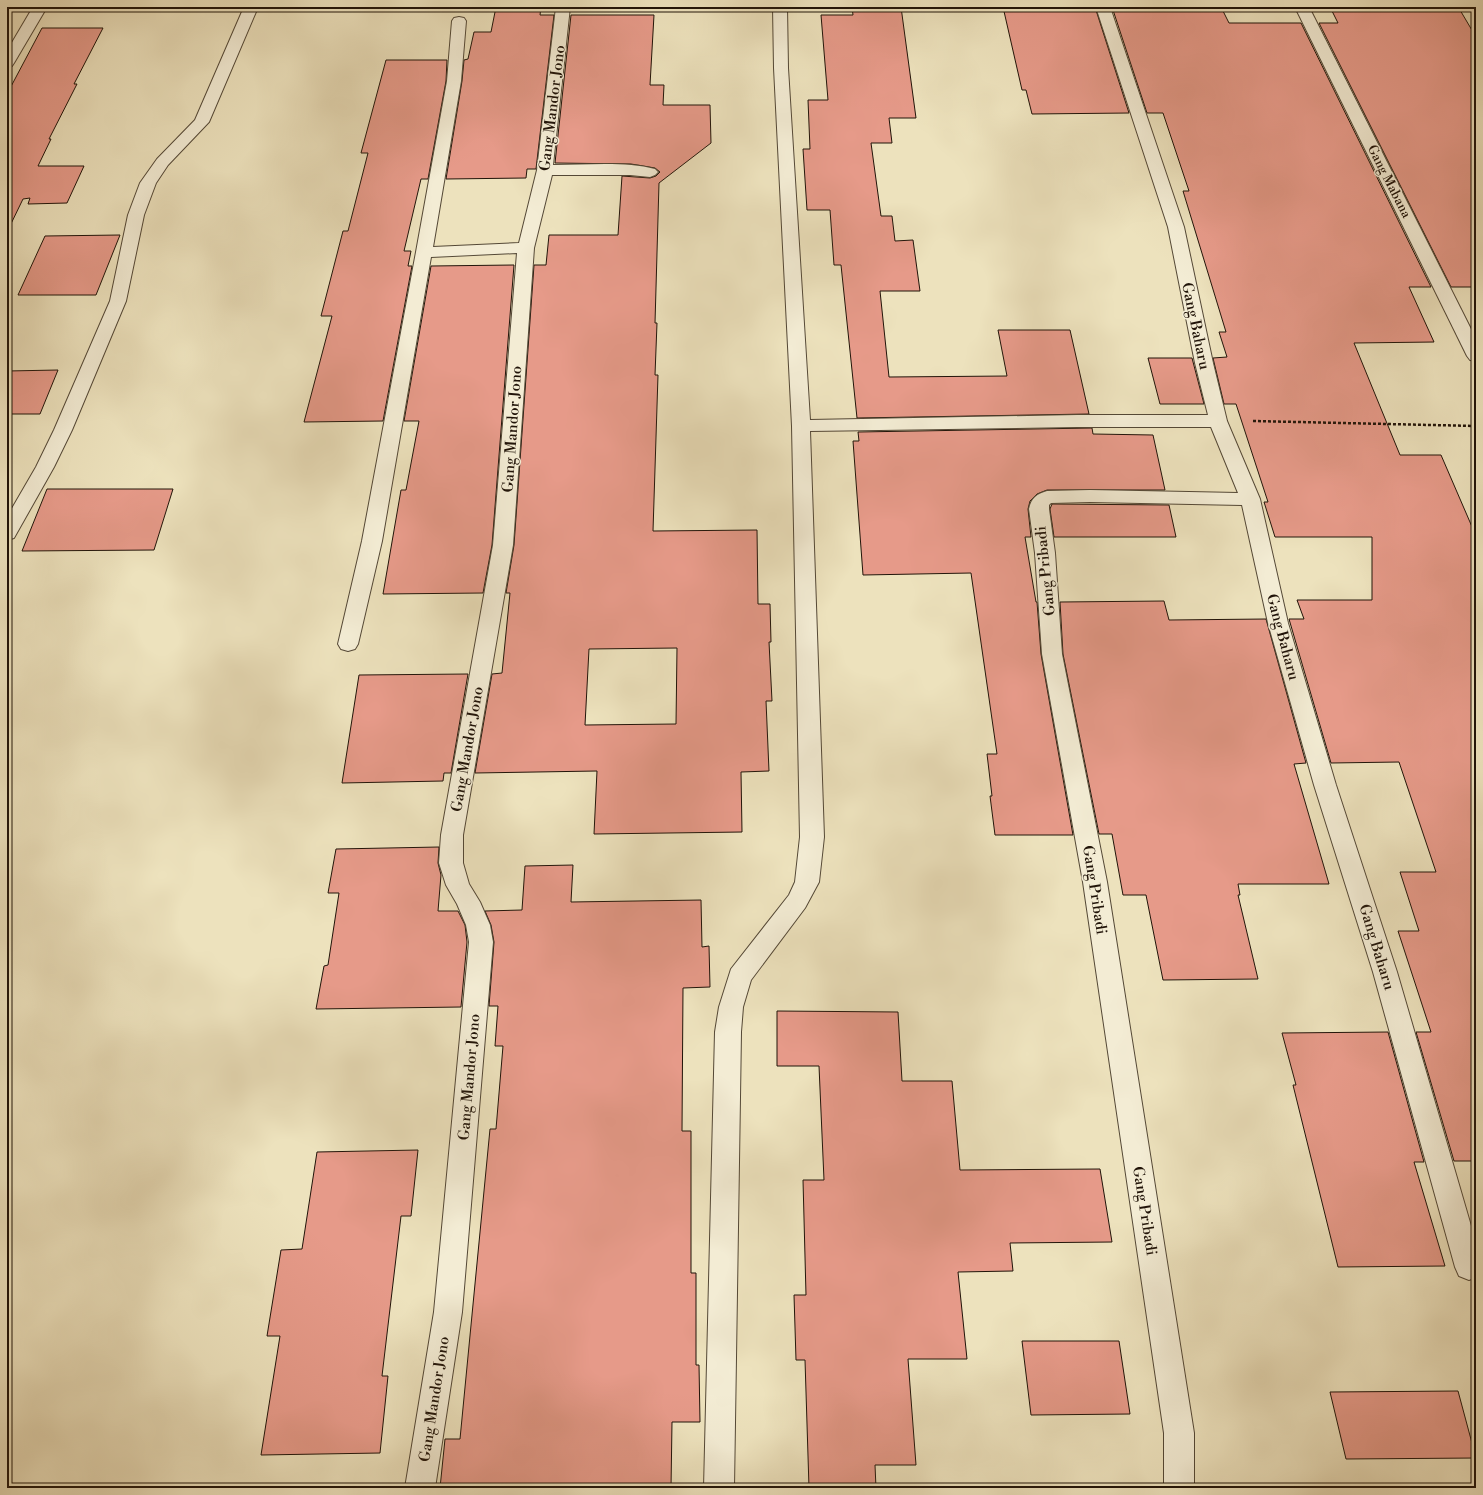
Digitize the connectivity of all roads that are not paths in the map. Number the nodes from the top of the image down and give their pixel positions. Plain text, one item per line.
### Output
1 (40, 7) edge
2 (251, 7) edge
3 (563, 7) edge
4 (780, 7) edge
5 (1103, 7) edge
6 (1302, 7) edge
7 (459, 21) dead end
8 (7, 63) edge
9 (545, 170) junction
10 (650, 172) dead end
11 (526, 248) junction
12 (424, 252) junction
13 (1476, 356) edge
14 (1218, 421) junction
15 (801, 426) junction
16 (1250, 499) junction
17 (7, 534) edge
18 (348, 644) dead end
19 (1469, 1266) dead end
20 (420, 1488) edge
21 (719, 1488) edge
22 (1180, 1488) edge

1 - 8 street
2 - 17 street
3 - 9 street, Gang Mandor Jono
4 - 15 street
5 - 14 street, Gang Baharu
6 - 13 street, Gang Mabana
7 - 12 street
9 - 10 street
9 - 11 street, Gang Mandor Jono
11 - 12 street
11 - 20 street, Gang Mandor Jono
12 - 18 street
14 - 15 street
14 - 16 street, Gang Baharu
15 - 21 street
16 - 19 street, Gang Baharu
16 - 22 street, Gang Pribadi

